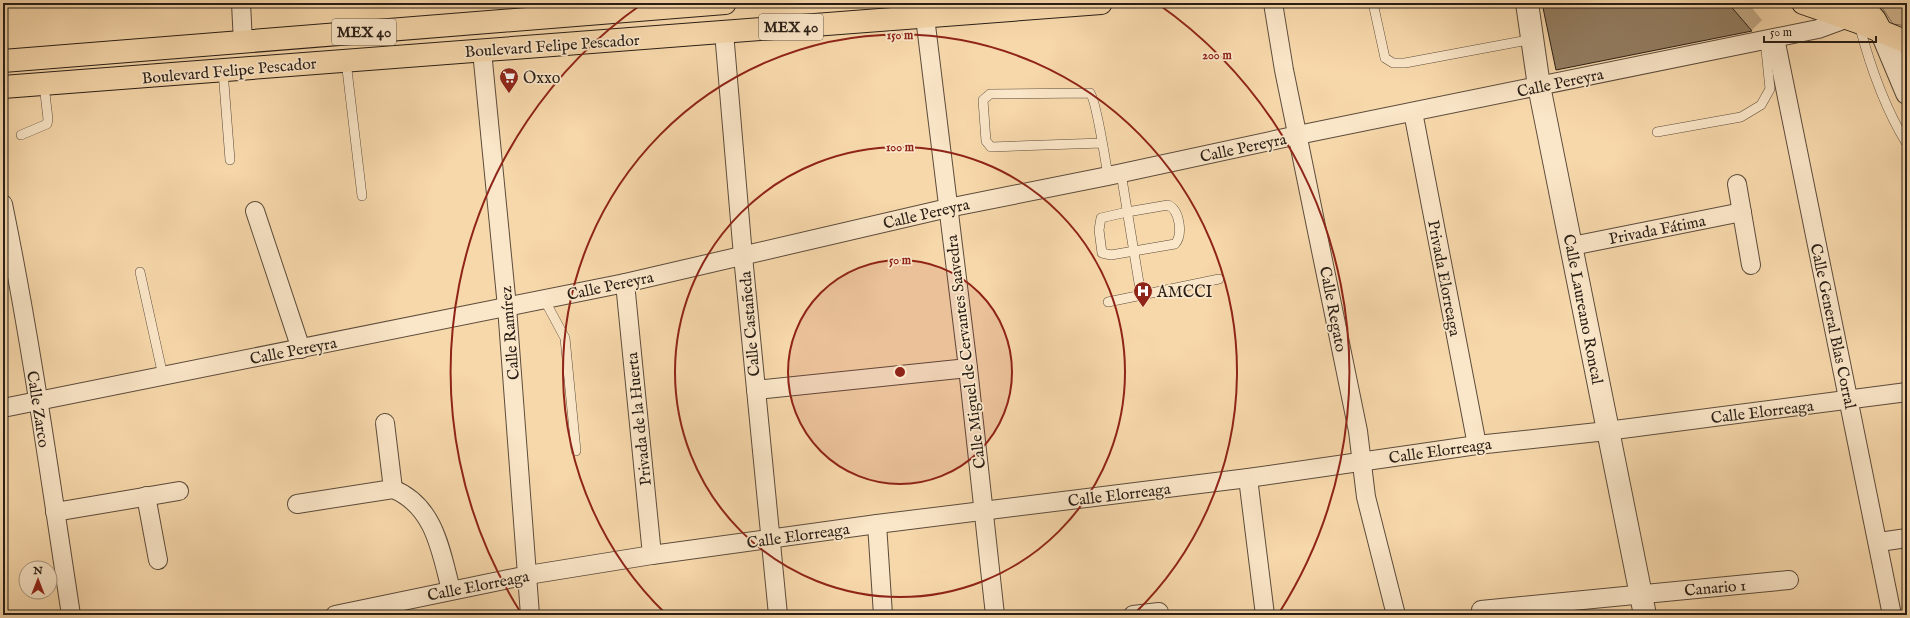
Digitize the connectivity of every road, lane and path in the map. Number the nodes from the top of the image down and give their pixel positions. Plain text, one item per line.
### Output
1 (240, 3) edge
2 (725, 3) edge
3 (1100, 3) edge
4 (1273, 3) edge
5 (1373, 3) edge
6 (1527, 3) edge
7 (1803, 3) edge
8 (1856, 14) edge
9 (925, 17) junction
10 (497, 21) junction
11 (1881, 31) junction
12 (724, 32) junction
13 (1533, 39) junction
14 (1770, 39) junction
15 (1907, 42) edge
16 (243, 43) junction
17 (482, 51) junction
18 (3, 61) edge
19 (346, 61) junction
20 (223, 71) junction
21 (44, 85) junction
22 (1539, 86) junction
23 (3, 87) edge
24 (1907, 93) edge
25 (1413, 112) junction
26 (1657, 132) dead end
27 (21, 135) dead end
28 (1298, 135) junction
29 (1102, 143) junction
30 (1907, 144) edge
31 (230, 160) dead end
32 (1114, 175) junction
33 (1737, 184) dead end
34 (362, 196) dead end
35 (3, 204) edge
36 (948, 208) junction
37 (255, 211) dead end
38 (1127, 212) junction
39 (1742, 212) junction
40 (1572, 246) junction
41 (1134, 252) junction
42 (743, 256) junction
43 (1751, 265) dead end
44 (140, 272) dead end
45 (1219, 279) dead end
46 (625, 283) junction
47 (1141, 295) junction
48 (544, 299) junction
49 (1108, 302) dead end
50 (507, 307) junction
51 (301, 348) junction
52 (968, 368) junction
53 (163, 376) junction
54 (756, 390) junction
55 (1907, 392) edge
56 (1849, 399) junction
57 (38, 402) junction
58 (3, 408) edge
59 (385, 423) dead end
60 (1607, 431) junction
61 (1477, 445) junction
62 (576, 451) dead end
63 (1362, 461) junction
64 (1248, 478) junction
65 (394, 489) junction
66 (180, 491) dead end
67 (146, 496) junction
68 (297, 504) dead end
69 (984, 510) junction
70 (55, 512) junction
71 (877, 524) junction
72 (770, 538) junction
73 (1907, 538) edge
74 (1879, 542) junction
75 (652, 555) junction
76 (158, 560) dead end
77 (528, 575) junction
78 (1789, 580) dead end
79 (451, 590) junction
80 (1642, 594) junction
81 (1481, 610) dead end
82 (1159, 612) dead end
83 (71, 615) edge
84 (335, 615) edge
85 (530, 615) edge
86 (778, 615) edge
87 (883, 615) edge
88 (995, 615) edge
89 (1133, 615) edge
90 (1265, 615) edge
91 (1396, 615) edge
92 (1645, 615) edge
93 (1892, 615) edge

1 - 16 street
2 - 10 main road, Boulevard Felipe Pescador / MEX 40
3 - 9 main road, Boulevard Felipe Pescador / MEX 40
4 - 28 street, Calle Regato
5 - 13 lane
6 - 13 street, Calle Laureano Roncal
7 - 8 main road
8 - 11 main road
8 - 14 street, Calle Pereyra
8 - 30 lane
9 - 12 main road, Boulevard Felipe Pescador / MEX 40
9 - 36 street, Calle Miguel de Cervantes Saavedra
10 - 16 main road, Boulevard Felipe Pescador / MEX 40
10 - 17 main road
11 - 15 main road
11 - 24 street
12 - 17 main road, Boulevard Felipe Pescador / MEX 40
12 - 42 street, Calle Castañeda
13 - 22 street, Calle Laureano Roncal
14 - 22 street, Calle Pereyra
14 - 26 lane
14 - 56 street, Calle General Blas Corral
16 - 18 main road, Boulevard Felipe Pescador / MEX 40
17 - 19 main road, Boulevard Felipe Pescador / MEX 40
17 - 50 street, Calle Ramírez
19 - 20 main road, Boulevard Felipe Pescador / MEX 40
19 - 34 lane
20 - 21 main road, Boulevard Felipe Pescador / MEX 40
20 - 31 lane
21 - 23 main road, Boulevard Felipe Pescador / MEX 40
21 - 27 lane
22 - 25 street, Calle Pereyra
22 - 40 street, Calle Laureano Roncal
25 - 28 street, Calle Pereyra
25 - 61 street, Privada Elorreaga
28 - 32 street, Calle Pereyra
28 - 63 street, Calle Regato
29 - 29 lane
29 - 32 lane
32 - 36 street, Calle Pereyra
32 - 38 lane
33 - 39 street
35 - 57 street, Calle Zarco
36 - 42 street, Calle Pereyra
36 - 52 street, Calle Miguel de Cervantes Saavedra
37 - 51 street
38 - 41 lane
38 - 41 lane
38 - 41 lane
39 - 40 street, Privada Fátima
39 - 43 street
40 - 60 street, Calle Laureano Roncal
41 - 47 lane
42 - 46 street, Calle Pereyra
42 - 54 street, Calle Castañeda
44 - 53 lane
45 - 47 lane
46 - 48 street, Calle Pereyra
46 - 75 street, Privada de la Huerta
47 - 49 lane
48 - 50 street, Calle Pereyra
48 - 62 lane
50 - 51 street, Calle Pereyra
50 - 77 street, Calle Ramírez
51 - 53 street, Calle Pereyra
52 - 54 street
52 - 69 street, Calle Miguel de Cervantes Saavedra
53 - 57 street, Calle Pereyra
54 - 72 street, Calle Castañeda
55 - 56 street, Calle Elorreaga
56 - 60 street, Calle Elorreaga
56 - 74 street, Calle General Blas Corral
57 - 58 street, Calle Pereyra
57 - 70 street, Calle Zarco
59 - 65 street
60 - 61 street, Calle Elorreaga
60 - 80 street, Calle Laureano Roncal
61 - 63 street, Calle Elorreaga
63 - 64 street, Calle Elorreaga
63 - 91 street, Calle Regato
64 - 69 street, Calle Elorreaga
64 - 90 street
65 - 68 street
65 - 79 street
66 - 67 street
67 - 70 street
67 - 76 street
69 - 71 street, Calle Elorreaga
69 - 88 street, Calle Miguel de Cervantes Saavedra
70 - 83 street, Calle Zarco
71 - 72 street, Calle Elorreaga
71 - 87 street
72 - 75 street, Calle Elorreaga
72 - 86 street, Calle Castañeda
73 - 74 street
74 - 93 street, Calle General Blas Corral
75 - 77 street, Calle Elorreaga
77 - 79 street, Calle Elorreaga
77 - 85 street, Calle Ramírez
78 - 80 street, Canario 1
79 - 84 street, Calle Elorreaga
80 - 81 street, Canario 1
80 - 92 street, Calle Laureano Roncal
82 - 89 street

